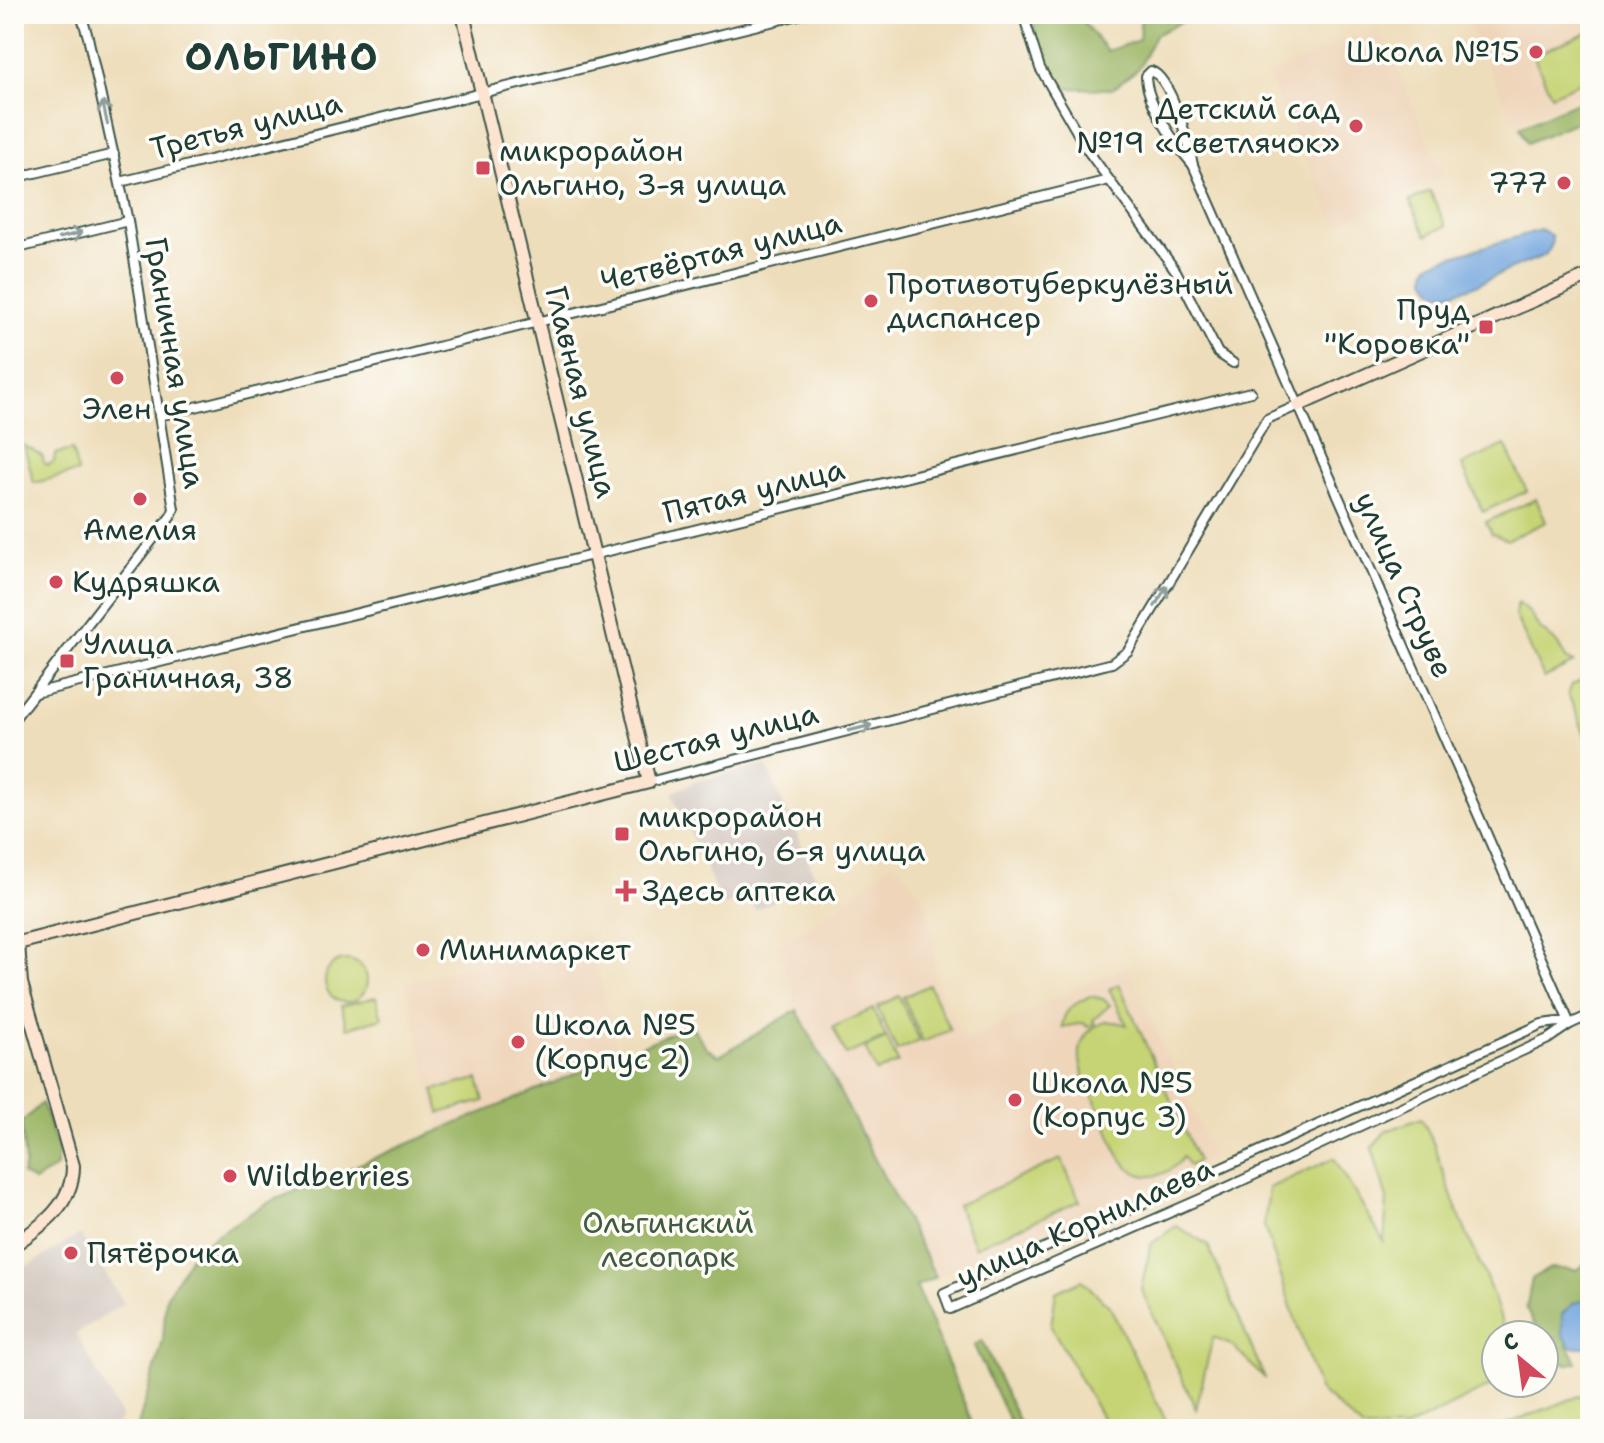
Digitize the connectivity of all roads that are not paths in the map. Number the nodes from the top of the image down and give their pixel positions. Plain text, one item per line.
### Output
1 (81, 14) edge
2 (463, 14) edge
3 (803, 14) edge
4 (1023, 14) edge
5 (482, 93) junction
6 (114, 154) junction
7 (1193, 165) junction
8 (14, 178) edge
9 (1109, 180) junction
10 (120, 182) junction
11 (128, 221) junction
12 (14, 249) edge
13 (1590, 275) edge
14 (538, 322) junction
15 (1233, 363) dead end
16 (1251, 392) dead end
17 (1299, 405) junction
18 (159, 416) junction
19 (594, 555) junction
20 (35, 693) junction
21 (14, 719) edge
22 (649, 782) junction
23 (16, 941) edge
24 (1590, 1015) edge
25 (1570, 1024) junction
26 (14, 1245) edge

6 -> 1 street, Граничная улица
2 - 5 street, Главная улица
3 - 5 street, Третья улица
4 - 9 street
5 - 10 street, Третья улица
5 - 14 street, Главная улица
6 - 8 street
6 - 10 street, Граничная улица
7 - 7 street, улица Струве
7 - 17 street, улица Струве
9 - 14 street, Четвёртая улица
9 - 15 street
10 - 11 street, Граничная улица
12 -> 11 street
11 - 18 street, Граничная улица
13 - 17 street
14 - 18 street, Четвёртая улица
14 - 19 street, Главная улица
16 - 19 street, Пятая улица
22 -> 17 street, Шестая улица
17 - 25 street, улица Струве
18 - 20 street, Граничная улица
19 - 20 street, Пятая улица
19 - 22 street, Главная улица
20 - 21 street, Граничная улица
22 - 23 street, Шестая улица
23 - 26 street
24 - 25 street, улица Корнилаева
25 - 25 street, улица Корнилаева

